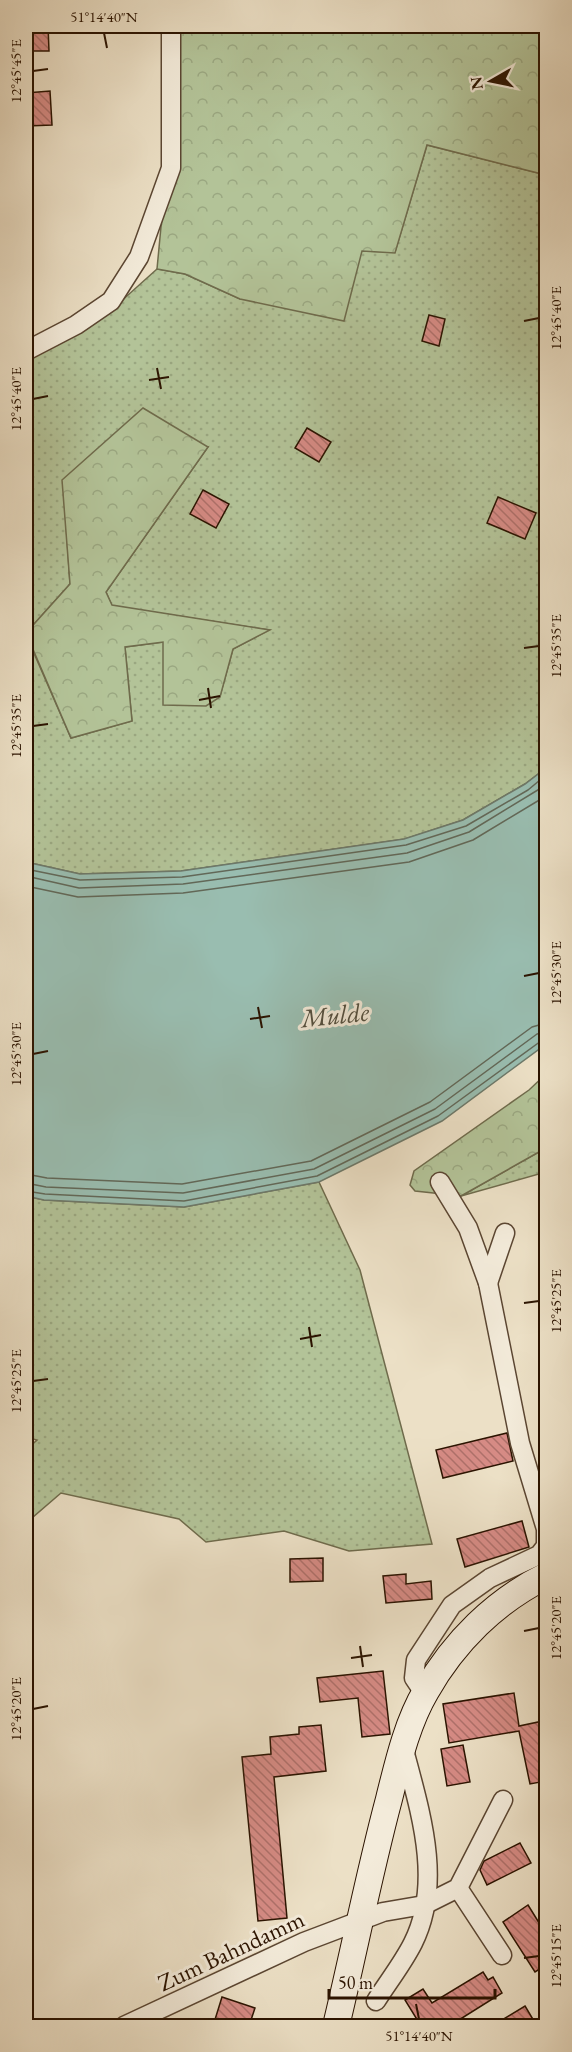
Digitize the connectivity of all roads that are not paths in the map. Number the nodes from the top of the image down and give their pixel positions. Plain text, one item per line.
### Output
1 (171, 26) edge
2 (26, 351) edge
3 (440, 1182) dead end
4 (504, 1233) dead end
5 (488, 1283) junction
6 (546, 1576) edge
7 (424, 1693) junction
8 (403, 1745) junction
9 (503, 1800) dead end
10 (458, 1888) junction
11 (424, 1905) junction
12 (359, 1922) junction
13 (502, 1955) dead end
14 (376, 2001) dead end
15 (124, 2026) edge
16 (336, 2026) edge

1 - 2 street
3 - 5 street
4 - 5 street
5 - 7 street
6 - 7 main road
7 - 8 main road
8 - 11 street
8 - 12 main road
9 - 10 street
10 - 11 street, Zum Bahndamm
10 - 13 street
11 - 12 street, Zum Bahndamm
11 - 14 street
12 - 15 street, Zum Bahndamm
12 - 16 main road

